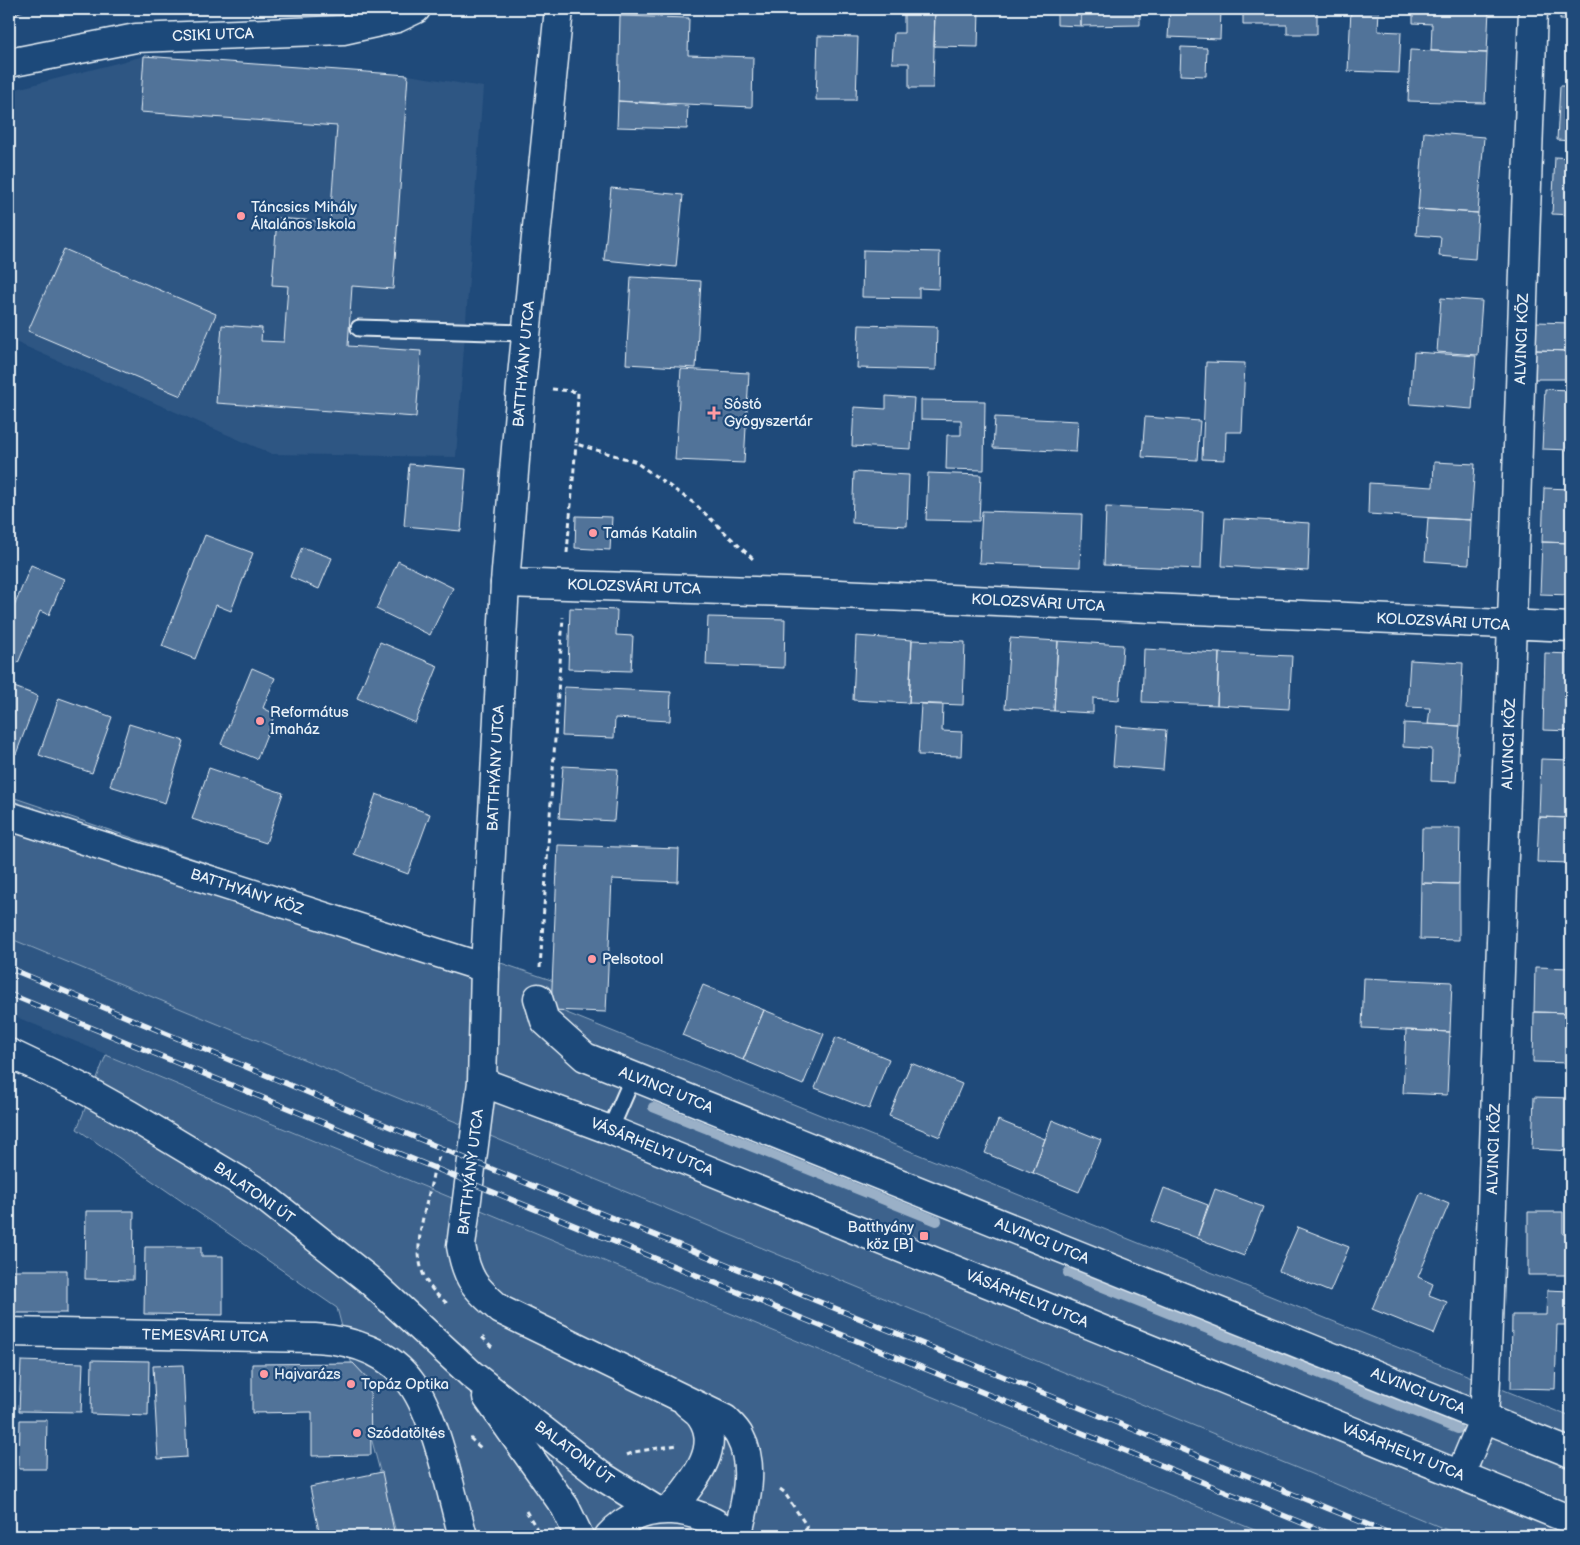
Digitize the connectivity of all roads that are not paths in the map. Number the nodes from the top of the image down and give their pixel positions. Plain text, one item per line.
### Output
1 (416, 9) edge
2 (558, 9) edge
3 (1533, 9) edge
4 (9, 63) edge
5 (359, 328) dead end
6 (526, 333) junction
7 (505, 584) junction
8 (1513, 625) junction
9 (1571, 627) edge
10 (9, 816) edge
11 (485, 968) junction
12 (538, 998) road end
13 (9, 1053) edge
14 (633, 1077) junction
15 (482, 1082) junction
16 (610, 1130) junction
17 (9, 1332) edge
18 (471, 1374) junction
19 (684, 1400) junction
20 (1484, 1418) junction
21 (1571, 1453) edge
22 (1460, 1475) junction
23 (663, 1510) junction
24 (1571, 1520) edge
25 (463, 1536) edge
26 (579, 1536) edge
27 (609, 1536) edge
28 (733, 1536) edge
29 (736, 1536) edge

1 - 4 street, CSIKI UTCA
2 - 6 street, BATTHYÁNY UTCA
3 - 8 street, ALVINCI KÖZ
5 - 6 lane
6 - 7 street, BATTHYÁNY UTCA
7 - 8 street, KOLOZSVÁRI UTCA
7 - 11 street, BATTHYÁNY UTCA
8 - 9 street, KOLOZSVÁRI UTCA
8 - 20 street, ALVINCI KÖZ
10 - 11 street, BATTHYÁNY KÖZ
11 - 15 street, BATTHYÁNY UTCA
12 - 14 street, ALVINCI UTCA
13 - 18 street, BALATONI ÚT
14 - 16 lane
14 - 20 street, ALVINCI UTCA
15 - 16 street, VÁSÁRHELYI UTCA
15 - 19 street, BATTHYÁNY UTCA
16 - 22 street, VÁSÁRHELYI UTCA
17 - 25 street, TEMESVÁRI UTCA
18 - 23 street, BALATONI ÚT
18 - 26 street, BALATONI ÚT
19 - 23 street, BATTHYÁNY UTCA
19 - 29 street, BATTHYÁNY UTCA
20 - 21 street, ALVINCI UTCA
20 - 22 street, ALVINCI KÖZ
22 - 24 street, VÁSÁRHELYI UTCA
23 - 27 street
23 - 28 street

